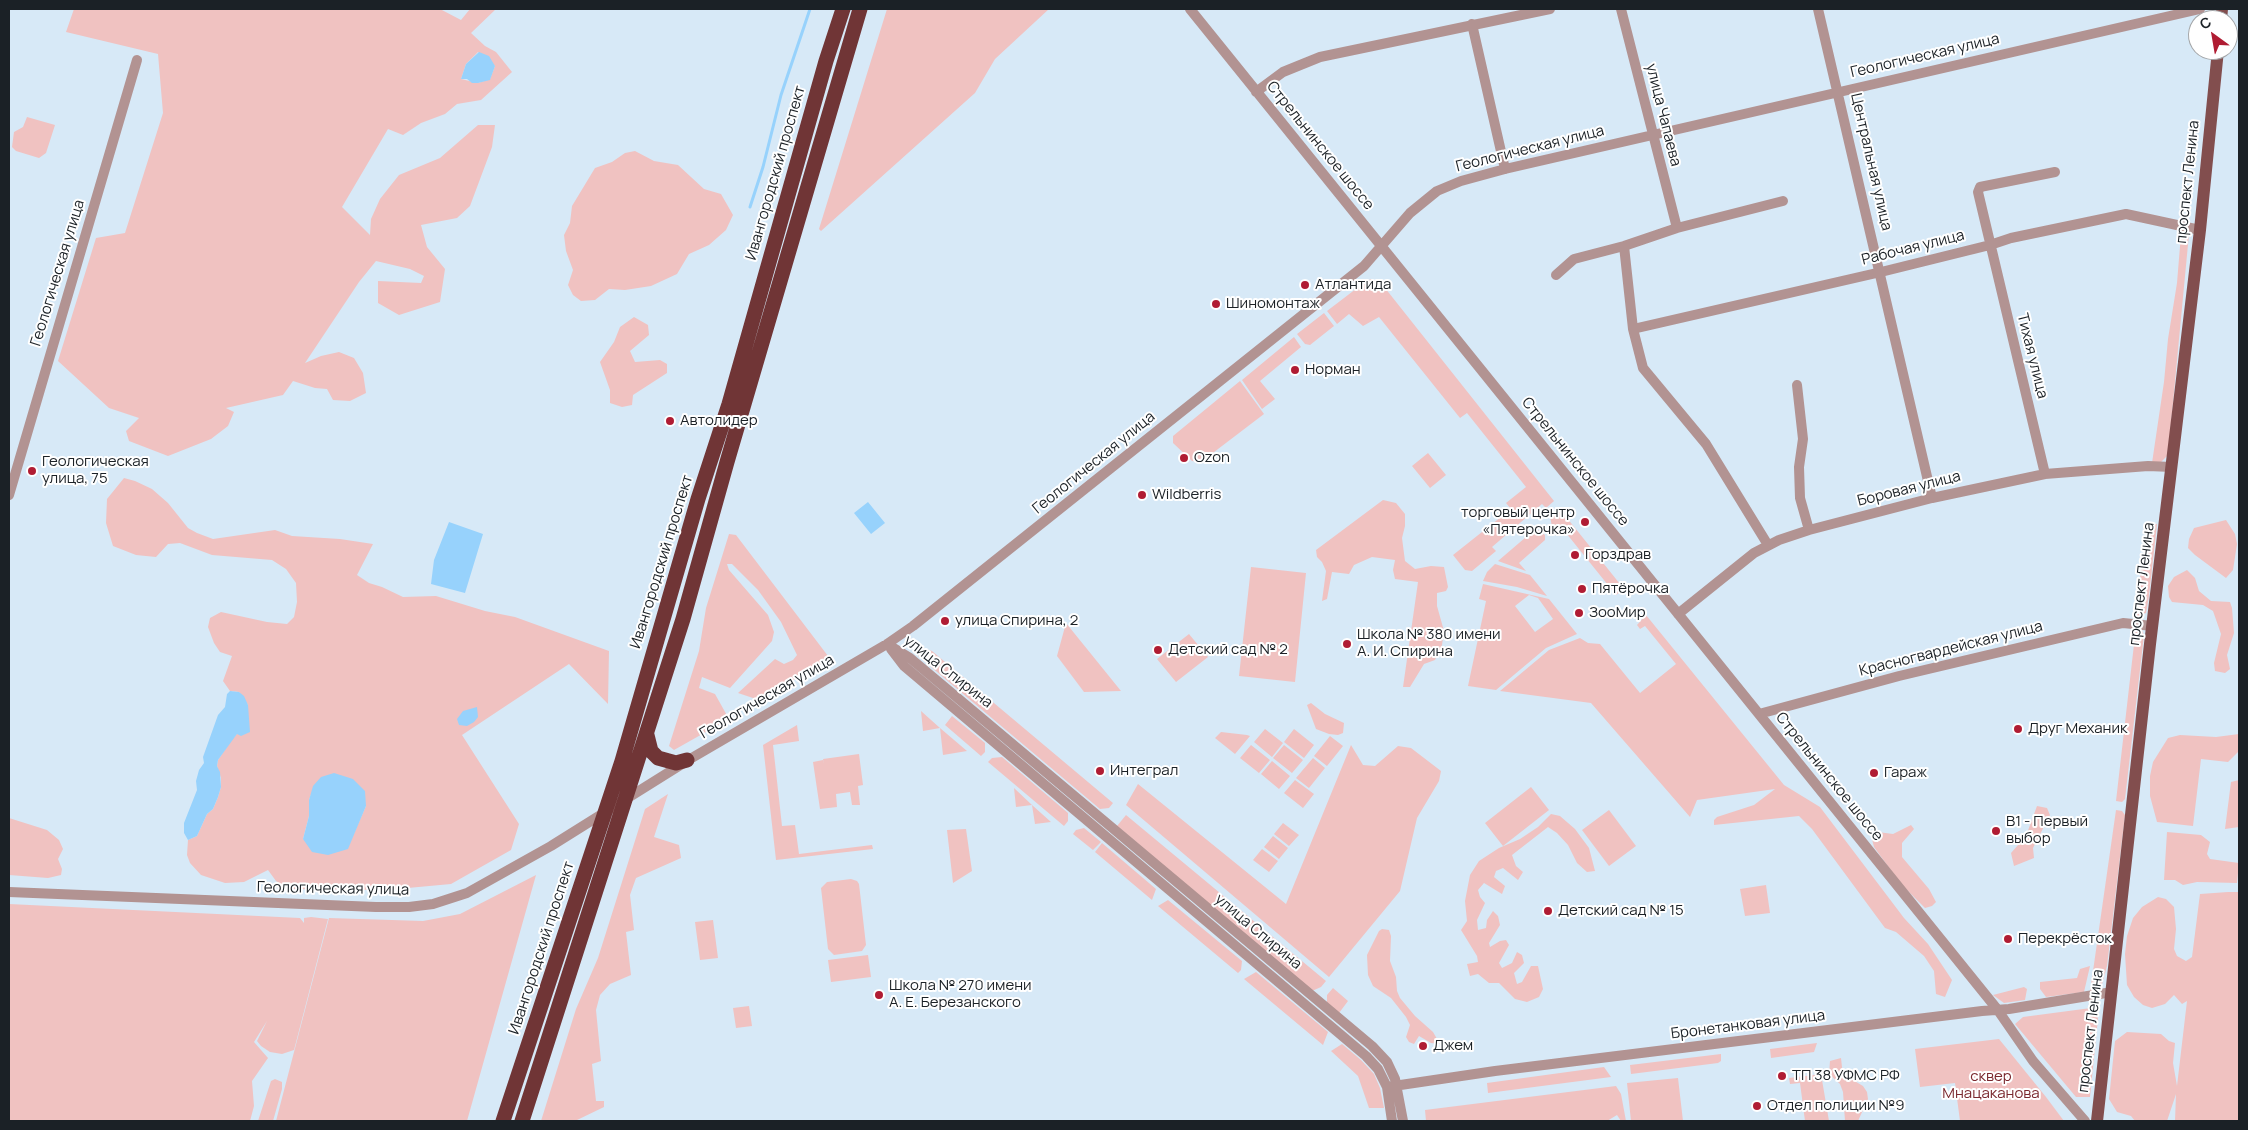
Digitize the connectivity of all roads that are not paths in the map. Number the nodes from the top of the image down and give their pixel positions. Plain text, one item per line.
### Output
1 (843, 9) edge
2 (860, 9) edge
3 (1190, 9) edge
4 (1550, 9) edge
5 (1621, 9) edge
6 (1818, 9) edge
7 (2200, 9) edge
8 (1472, 24) junction
9 (137, 60) dead end
10 (2217, 60) edge
11 (1256, 92) junction
12 (1839, 92) junction
13 (1652, 135) junction
14 (1505, 169) junction
15 (2055, 172) dead end
16 (1782, 201) dead end
17 (1676, 228) junction
18 (2200, 230) junction
19 (1382, 245) junction
20 (1990, 245) junction
21 (1624, 246) junction
22 (1880, 272) junction
23 (1556, 274) dead end
24 (1633, 329) junction
25 (1797, 385) dead end
26 (2172, 467) junction
27 (2045, 474) junction
28 (9, 495) edge
29 (1932, 498) junction
30 (1809, 530) junction
31 (1768, 545) junction
32 (1678, 614) junction
33 (2153, 626) junction
34 (888, 644) junction
35 (1759, 714) junction
36 (647, 735) junction
37 (688, 760) junction
38 (626, 798) junction
39 (606, 811) junction
40 (9, 892) edge
41 (2112, 992) junction
42 (1997, 1009) junction
43 (1392, 1086) junction
44 (503, 1121) edge
45 (522, 1121) edge
46 (1392, 1121) edge
47 (1403, 1121) edge
48 (2085, 1121) edge
49 (2097, 1121) edge

1 - 39 highway, Ивангородский проспект
2 - 36 highway
3 - 11 street, Стрельнинское шоссе
4 - 8 street
5 - 13 street, улица Чапаева
6 - 12 street, Центральная улица
7 - 12 street, Геологическая улица
8 - 11 street
8 - 14 street
9 - 28 street, Геологическая улица
10 - 18 main road, проспект Ленина
11 - 19 street, Стрельнинское шоссе
12 - 13 street, Геологическая улица
12 - 22 street, Центральная улица
13 - 14 street, Геологическая улица
13 - 17 street, улица Чапаева
14 - 19 street, Геологическая улица
15 - 20 street, Тихая улица
16 - 17 street
17 - 21 street
18 - 20 street, Рабочая улица
18 - 26 main road, проспект Ленина
19 - 32 street, Стрельнинское шоссе
19 - 34 street, Геологическая улица
20 - 22 street, Рабочая улица
20 - 27 street, Тихая улица
21 - 23 street
21 - 24 street
22 - 24 street, Рабочая улица
22 - 29 street, Центральная улица
24 - 31 street
25 - 30 street
26 - 27 street, Боровая улица
26 - 33 main road, проспект Ленина
27 - 29 street, Боровая улица
29 - 30 street, Боровая улица
30 - 31 street, Боровая улица
31 - 32 street, Боровая улица
32 - 35 street, Стрельнинское шоссе
33 - 35 street, Красногвардейская улица
33 - 41 main road, проспект Ленина
34 - 37 street, Геологическая улица
34 - 43 street, улица Спирина
35 - 42 street, Стрельнинское шоссе
36 - 37 highway
36 - 38 highway
37 - 38 street, Геологическая улица
38 - 39 street, Геологическая улица
38 - 45 highway
39 - 40 street, Геологическая улица
39 - 44 highway, Ивангородский проспект
41 - 42 street, Бронетанковая улица
41 - 49 main road, проспект Ленина
42 - 43 street, Бронетанковая улица
42 - 48 street, Стрельнинское шоссе
43 - 46 street, улица Спирина
43 - 47 street, улица Спирина

